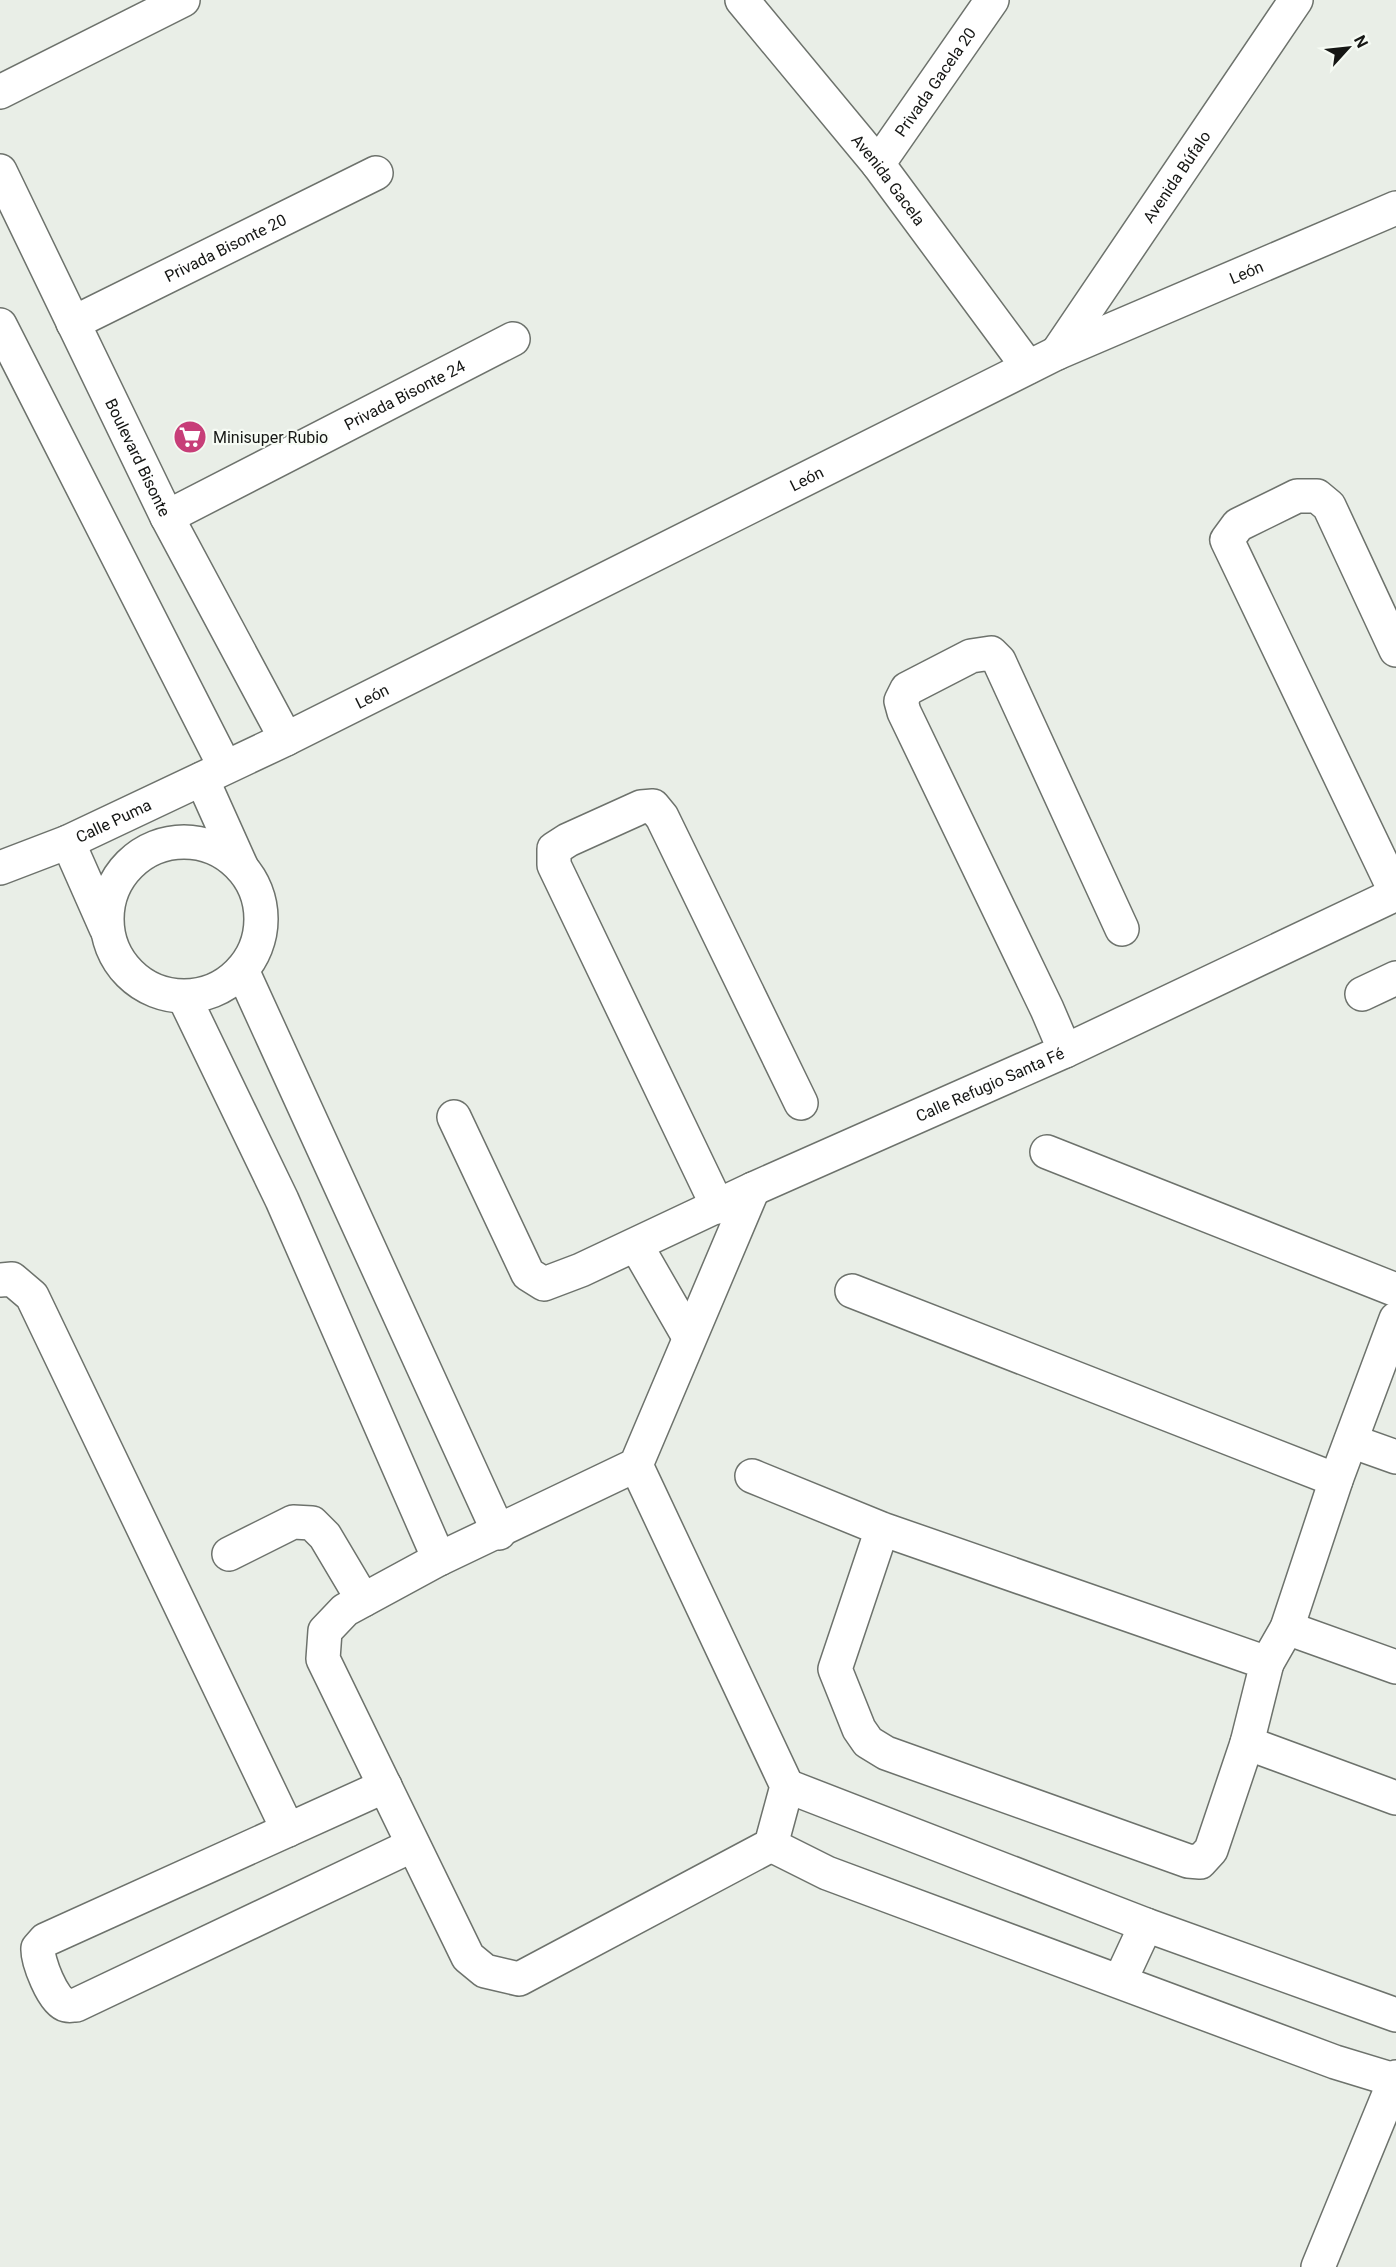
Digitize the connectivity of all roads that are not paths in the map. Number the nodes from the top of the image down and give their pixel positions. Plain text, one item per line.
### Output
1 (183, 0) edge
2 (742, 0) edge
3 (992, 0) edge
4 (1296, 0) edge
5 (0, 92) edge
6 (878, 164) junction
7 (0, 171) edge
8 (376, 173) dead end
9 (1396, 208) edge
10 (73, 323) junction
11 (0, 326) edge
12 (513, 339) dead end
13 (1057, 353) junction
14 (1028, 368) junction
15 (167, 517) junction
16 (1396, 650) edge
17 (286, 739) junction
18 (213, 773) junction
19 (68, 842) junction
20 (0, 868) edge
21 (242, 868) junction
22 (1396, 893) edge
23 (1122, 929) dead end
24 (107, 930) junction
25 (242, 970) junction
26 (1396, 978) edge
27 (1362, 994) dead end
28 (184, 997) junction
29 (1065, 1052) junction
30 (801, 1103) dead end
31 (454, 1117) dead end
32 (1047, 1152) dead end
33 (753, 1189) junction
34 (718, 1207) junction
35 (636, 1245) junction
36 (0, 1280) edge
37 (1396, 1290) edge
38 (852, 1291) dead end
39 (1396, 1319) edge
40 (689, 1337) junction
41 (1351, 1441) junction
42 (1396, 1457) edge
43 (636, 1465) junction
44 (752, 1476) dead end
45 (1336, 1480) junction
46 (882, 1529) junction
47 (499, 1533) junction
48 (229, 1554) dead end
49 (440, 1559) junction
50 (363, 1600) junction
51 (1287, 1628) junction
52 (1267, 1663) junction
53 (1396, 1667) edge
54 (1247, 1743) junction
55 (385, 1786) junction
56 (788, 1786) junction
57 (1396, 1798) edge
58 (288, 1830) junction
59 (413, 1845) junction
60 (771, 1845) junction
61 (1146, 1925) junction
62 (1120, 1981) junction
63 (1396, 2015) edge
64 (1395, 2078) edge
65 (1318, 2267) edge

1 - 5 street
2 - 6 street, Avenida Gacela
3 - 6 street, Privada Gacela 20
4 - 13 street, Avenida Búfalo
6 - 14 street, Avenida Gacela
7 - 10 street, Boulevard Bisonte
8 - 10 street, Privada Bisonte 20
9 - 13 street, León
10 - 15 street, Boulevard Bisonte
11 - 18 street
12 - 15 street, Privada Bisonte 24
13 - 14 street, León
14 - 17 street, León
15 - 17 street, Boulevard Bisonte
16 - 22 street
17 - 18 street, León
18 - 19 street, Calle Puma
18 - 21 street
19 - 20 street, Calle Puma
19 - 24 street
21 - 24 street
21 - 25 street
22 - 29 street, Calle Refugio Santa Fé
23 - 29 street
24 - 28 street
25 - 28 street
25 - 47 street
26 - 27 street
28 - 49 street
29 - 33 street, Calle Refugio Santa Fé
30 - 34 street
31 - 35 street, Calle Refugio Santa Fé
32 - 37 street
33 - 34 street, Calle Refugio Santa Fé
33 - 40 street
34 - 35 street, Calle Refugio Santa Fé
35 - 40 street
36 - 58 street
38 - 45 street
39 - 41 street
40 - 43 street
41 - 42 street
41 - 45 street
43 - 47 street
43 - 56 street
44 - 46 street
45 - 51 street
46 - 52 street
46 - 54 street
47 - 49 street
48 - 50 street
49 - 50 street
50 - 55 street
51 - 52 street
51 - 53 street
52 - 54 street
54 - 57 street
55 - 58 street
55 - 59 street
56 - 60 street
56 - 61 street
58 - 59 street
59 - 60 street
60 - 62 street
61 - 62 street
61 - 63 street
62 - 64 street
64 - 65 street

